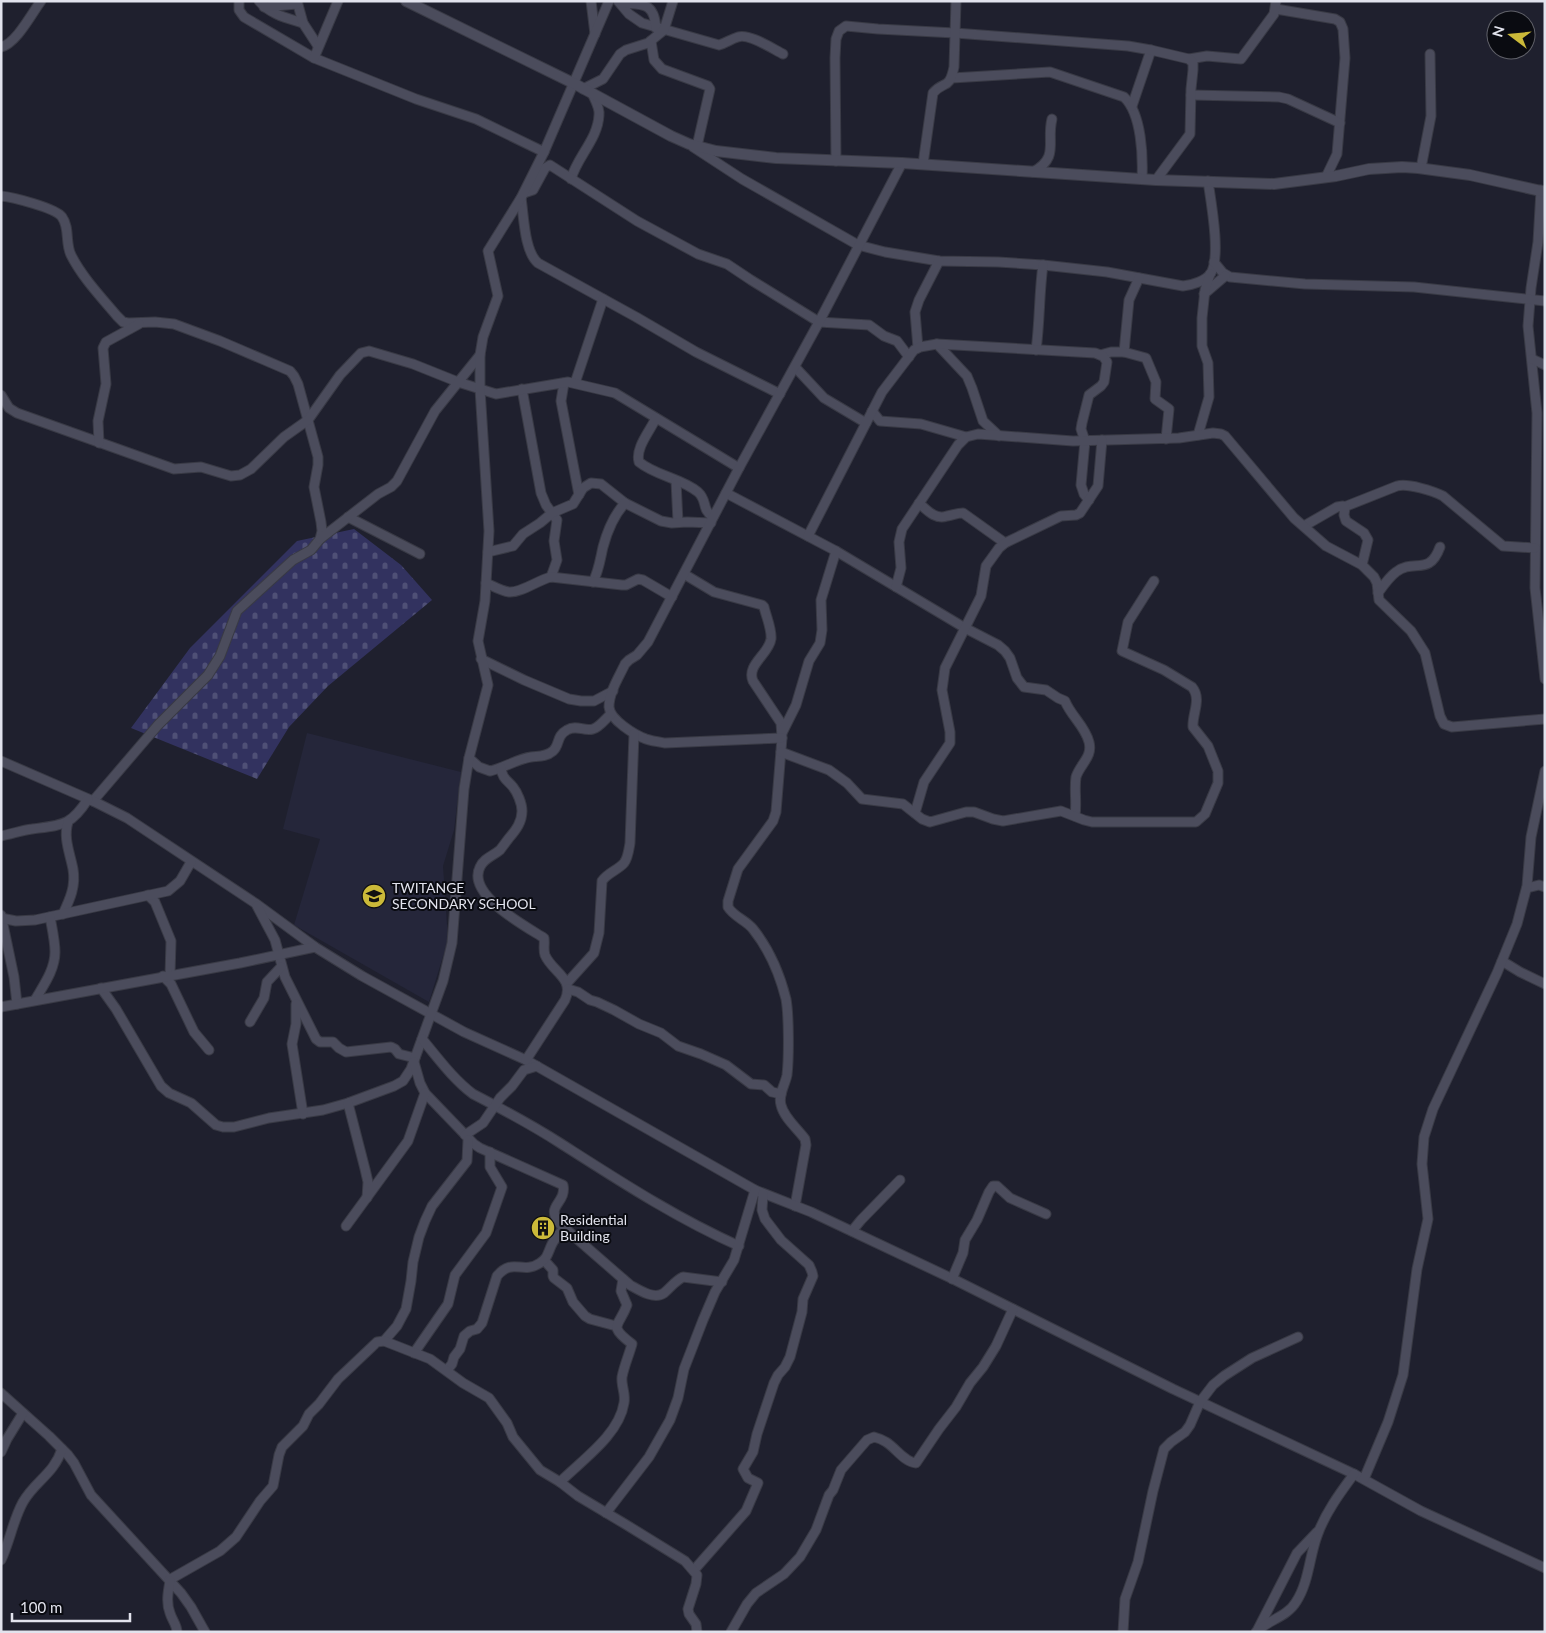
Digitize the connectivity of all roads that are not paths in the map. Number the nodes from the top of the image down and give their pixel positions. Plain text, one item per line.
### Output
1 (41, 1) edge
2 (239, 1) edge
3 (338, 1) edge
4 (406, 1) edge
5 (591, 1) edge
6 (609, 1) edge
7 (673, 1) edge
8 (956, 1) edge
9 (297, 2) edge
10 (619, 2) edge
11 (262, 4) edge
12 (1276, 5) edge
13 (303, 23) junction
14 (660, 29) junction
15 (955, 33) junction
16 (596, 34) junction
17 (652, 41) junction
18 (1, 46) edge
19 (318, 46) junction
20 (1151, 50) junction
21 (783, 54) dead end
22 (1430, 54) dead end
23 (314, 58) junction
24 (1189, 59) junction
25 (952, 78) junction
26 (583, 89) junction
27 (1191, 95) junction
28 (1132, 106) junction
29 (1052, 119) dead end
30 (1340, 123) junction
31 (693, 145) junction
32 (544, 152) junction
33 (836, 161) junction
34 (902, 163) junction
35 (924, 164) junction
36 (1421, 168) junction
37 (1033, 172) junction
38 (1326, 177) junction
39 (571, 179) junction
40 (1142, 179) junction
41 (1156, 180) junction
42 (1208, 181) junction
43 (1543, 191) edge
44 (523, 195) junction
45 (1, 196) edge
46 (1538, 242) junction
47 (858, 245) junction
48 (1545, 250) edge
49 (939, 261) junction
50 (1214, 262) junction
51 (1043, 265) junction
52 (1211, 273) junction
53 (1225, 276) junction
54 (1139, 278) junction
55 (1204, 294) junction
56 (604, 299) junction
57 (1530, 300) junction
58 (1545, 301) edge
59 (142, 322) junction
60 (819, 322) junction
61 (937, 344) junction
62 (918, 348) junction
63 (1036, 350) junction
64 (1124, 352) junction
65 (1100, 354) junction
66 (480, 355) junction
67 (909, 357) junction
68 (1532, 359) junction
69 (1545, 365) edge
70 (795, 367) junction
71 (458, 382) junction
72 (564, 383) junction
73 (575, 383) junction
74 (480, 389) junction
75 (522, 389) junction
76 (780, 394) junction
77 (1, 395) edge
78 (872, 411) junction
79 (656, 418) junction
80 (308, 420) junction
81 (866, 423) junction
82 (1198, 435) junction
83 (999, 436) junction
84 (966, 437) junction
85 (1166, 439) junction
86 (1102, 440) junction
87 (1085, 441) junction
88 (100, 443) junction
89 (1541, 444) edge
90 (739, 468) junction
91 (676, 481) junction
92 (726, 493) junction
93 (579, 495) junction
94 (1089, 500) junction
95 (625, 503) junction
96 (919, 503) junction
97 (1344, 507) junction
98 (552, 513) junction
99 (348, 517) junction
100 (712, 520) junction
101 (678, 522) junction
102 (1304, 526) junction
103 (808, 536) junction
104 (320, 539) junction
105 (1005, 543) junction
106 (1440, 546) dead end
107 (1535, 548) junction
108 (488, 552) junction
109 (836, 552) junction
110 (420, 554) dead end
111 (1362, 566) junction
112 (684, 574) junction
113 (551, 577) junction
114 (1154, 581) dead end
115 (592, 582) junction
116 (486, 583) junction
117 (896, 587) junction
118 (1378, 593) junction
119 (672, 597) junction
120 (965, 628) junction
121 (481, 659) junction
122 (1545, 679) edge
123 (613, 691) junction
124 (611, 714) junction
125 (1545, 719) edge
126 (634, 734) junction
127 (782, 736) junction
128 (781, 752) junction
129 (470, 758) junction
130 (1, 761) edge
131 (500, 768) junction
132 (1545, 771) edge
133 (91, 800) junction
134 (915, 813) junction
135 (1075, 816) junction
136 (68, 822) junction
137 (1, 836) edge
138 (191, 862) junction
139 (1545, 887) edge
140 (1526, 888) junction
141 (148, 894) junction
142 (255, 903) junction
143 (63, 914) junction
144 (1, 917) edge
145 (50, 917) junction
146 (314, 947) junction
147 (278, 955) junction
148 (1502, 960) junction
149 (281, 967) junction
150 (167, 976) junction
151 (1545, 984) edge
152 (568, 986) junction
153 (101, 988) junction
154 (35, 1000) junction
155 (296, 1001) junction
156 (17, 1004) junction
157 (1, 1007) edge
158 (430, 1014) junction
159 (250, 1022) dead end
160 (422, 1039) junction
161 (209, 1050) dead end
162 (414, 1060) junction
163 (526, 1060) junction
164 (536, 1066) junction
165 (425, 1093) junction
166 (781, 1094) junction
167 (348, 1103) junction
168 (495, 1106) junction
169 (303, 1114) junction
170 (467, 1138) junction
171 (490, 1152) junction
172 (900, 1180) dead end
173 (759, 1192) junction
174 (367, 1198) junction
175 (795, 1206) junction
176 (1046, 1214) dead end
177 (346, 1226) dead end
178 (564, 1228) junction
179 (852, 1232) junction
180 (739, 1246) junction
181 (544, 1260) junction
182 (952, 1278) junction
183 (623, 1280) junction
184 (722, 1282) junction
185 (1013, 1309) junction
186 (616, 1326) junction
187 (1298, 1337) dead end
188 (384, 1341) junction
189 (414, 1353) junction
190 (447, 1370) junction
191 (1, 1393) edge
192 (1200, 1402) junction
193 (23, 1413) junction
194 (62, 1449) junction
195 (1, 1452) edge
196 (1354, 1474) junction
197 (1364, 1479) junction
198 (560, 1482) junction
199 (606, 1512) junction
200 (1320, 1529) junction
201 (1, 1534) edge
202 (8, 1541) junction
203 (1, 1560) edge
204 (1545, 1568) edge
205 (694, 1570) junction
206 (170, 1581) junction
207 (1257, 1631) edge
208 (177, 1632) edge
209 (205, 1632) edge
210 (697, 1632) edge
211 (731, 1632) edge
212 (1123, 1632) edge

1 - 18 street
2 - 23 street
3 - 19 street
4 - 26 street
5 - 16 street
6 - 16 street
7 - 14 street
8 - 15 street
9 - 11 street
9 - 13 street
10 - 14 street
10 - 14 street
11 - 13 street
12 - 24 street
12 - 30 street
13 - 19 street
14 - 17 street
14 - 21 street
15 - 20 street
15 - 25 street
15 - 33 street
16 - 26 street
17 - 26 street
17 - 31 street
19 - 23 street
20 - 24 street
20 - 28 street
22 - 36 street
23 - 32 street
24 - 27 street
25 - 28 street
25 - 35 street
26 - 31 street
26 - 32 street
26 - 39 street
27 - 30 street
27 - 41 street
28 - 40 street
29 - 37 street
30 - 38 street
31 - 33 street
31 - 47 street
32 - 44 street
33 - 34 street
34 - 35 street
34 - 47 street
35 - 37 street
36 - 38 street
36 - 43 street
37 - 40 street
38 - 42 street
39 - 44 street
39 - 60 street
40 - 41 street
41 - 42 street
42 - 50 street
43 - 46 street
44 - 56 street
44 - 66 street
45 - 59 street
46 - 48 street
46 - 57 street
47 - 49 street
47 - 60 street
49 - 51 street
49 - 62 street
50 - 52 street
50 - 53 street
51 - 54 street
51 - 63 street
52 - 54 street
52 - 55 street
53 - 55 street
53 - 57 street
54 - 64 street
55 - 82 street
56 - 73 street
56 - 76 street
57 - 58 street
57 - 68 street
59 - 80 street
59 - 88 street
60 - 67 street
60 - 70 street
61 - 62 street
61 - 63 street
61 - 83 street
62 - 67 street
63 - 65 street
64 - 65 street
64 - 85 street
65 - 87 street
66 - 71 street
66 - 74 street
67 - 78 street
68 - 69 street
68 - 89 street
70 - 76 street
70 - 81 street
71 - 74 street
71 - 80 street
71 - 99 street
72 - 73 street
72 - 75 street
72 - 93 street
73 - 79 street
74 - 75 street
74 - 108 street
75 - 98 street
76 - 90 street
77 - 88 street
78 - 81 street
78 - 84 street
79 - 90 street
79 - 91 street
80 - 88 street
80 - 104 street
81 - 103 street
82 - 85 street
82 - 102 street
83 - 84 street
83 - 87 street
84 - 96 street
85 - 86 street
86 - 87 street
86 - 94 street
87 - 94 street
89 - 107 street
90 - 92 street
91 - 100 street
91 - 101 street
92 - 100 street
92 - 103 street
93 - 95 street
93 - 98 street
94 - 105 street
95 - 101 street
95 - 115 street
96 - 105 street
96 - 117 street
97 - 102 street
97 - 107 street
97 - 111 street
98 - 108 street
98 - 113 street
99 - 104 street
99 - 110 street
100 - 101 street
100 - 112 street
102 - 111 street
103 - 109 street
104 - 133 street
105 - 120 street
106 - 118 street
107 - 122 street
108 - 116 street
109 - 117 street
109 - 127 street
111 - 118 street
112 - 119 street
112 - 127 street
113 - 115 street
113 - 116 street
114 - 135 street
115 - 119 street
116 - 121 street
117 - 120 street
118 - 125 street
119 - 123 street
120 - 134 street
120 - 135 street
121 - 123 street
121 - 129 street
123 - 124 street
124 - 126 street
124 - 131 street
126 - 127 street
126 - 152 street
127 - 128 street
128 - 134 street
128 - 166 street
129 - 131 street
129 - 158 street
130 - 133 street
131 - 152 street
132 - 140 street
133 - 136 street
133 - 138 street
134 - 135 street
136 - 137 street
136 - 143 street
138 - 141 street
138 - 142 street
139 - 140 street
140 - 148 street
141 - 143 street
141 - 150 street
142 - 146 street
142 - 147 street
143 - 145 street
144 - 145 street
144 - 156 street
145 - 154 street
146 - 147 street
146 - 158 street
147 - 149 street
147 - 150 street
148 - 151 street
148 - 197 street
149 - 155 street
149 - 159 street
150 - 153 street
150 - 161 street
152 - 163 street
152 - 166 street
153 - 154 street
153 - 169 street
154 - 156 street
155 - 162 street
155 - 169 street
156 - 157 street
158 - 160 street
158 - 163 street
160 - 162 street
160 - 168 street
162 - 165 street
162 - 167 street
163 - 164 street
164 - 168 street
164 - 173 street
165 - 170 street
165 - 174 street
166 - 175 street
167 - 169 street
167 - 174 street
168 - 170 street
168 - 180 street
170 - 171 street
170 - 188 street
171 - 178 street
171 - 189 street
172 - 179 street
173 - 175 street
173 - 180 street
173 - 205 street
174 - 177 street
175 - 179 street
176 - 182 street
178 - 181 street
178 - 183 street
179 - 182 street
180 - 184 street
181 - 186 street
181 - 190 street
182 - 185 street
183 - 184 street
183 - 186 street
184 - 199 street
185 - 192 street
185 - 211 street
186 - 198 street
187 - 192 street
188 - 189 street
188 - 206 street
189 - 190 street
190 - 198 street
191 - 193 street
192 - 196 street
192 - 212 street
193 - 194 street
193 - 195 street
194 - 202 street
194 - 206 street
196 - 197 street
196 - 200 street
197 - 204 street
198 - 199 street
199 - 205 street
200 - 207 street
200 - 207 street
201 - 202 street
202 - 203 street
205 - 210 street
206 - 208 street
206 - 209 street

